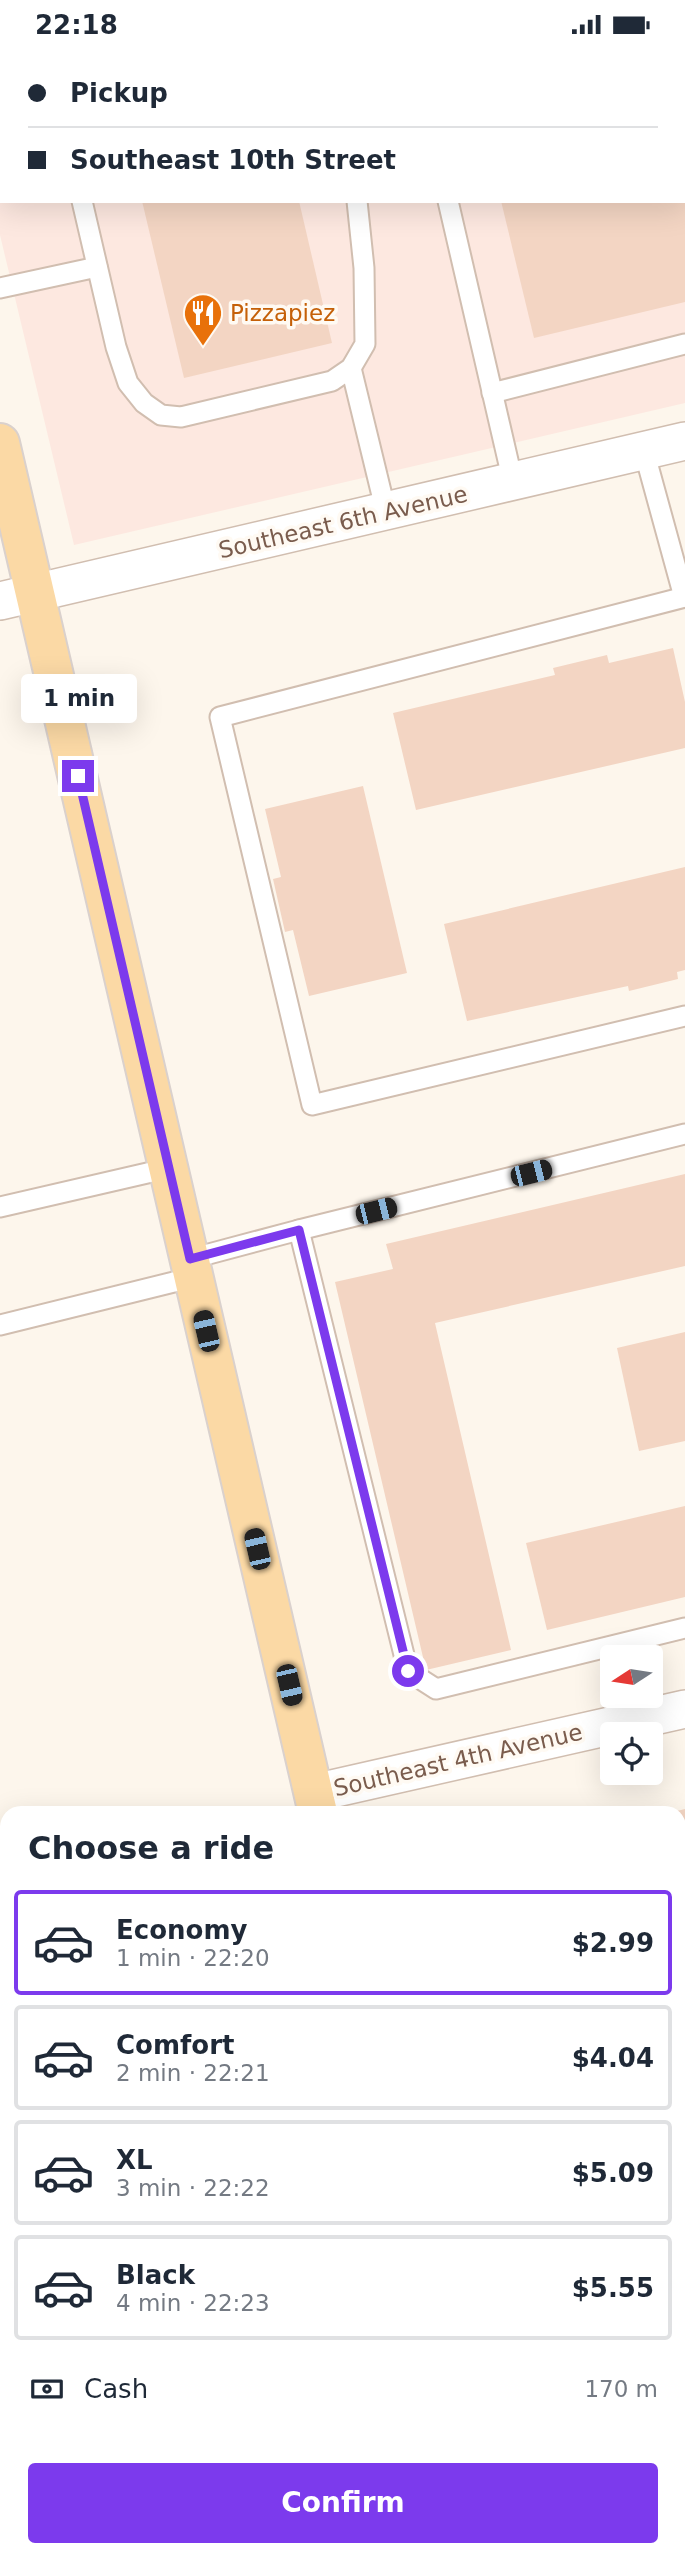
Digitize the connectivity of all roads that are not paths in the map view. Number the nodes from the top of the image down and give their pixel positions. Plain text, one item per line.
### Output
1 (82, 203) edge
2 (357, 203) edge
3 (448, 203) edge
4 (97, 267) junction
5 (0, 288) edge
6 (685, 344) edge
7 (351, 368) junction
8 (492, 393) junction
9 (685, 441) edge
10 (0, 443) edge
11 (644, 451) junction
12 (513, 482) junction
13 (386, 512) junction
14 (684, 597) edge
15 (18, 598) edge
16 (685, 1016) edge
17 (685, 1134) edge
18 (169, 1168) junction
19 (0, 1207) edge
20 (299, 1230) junction
21 (192, 1268) junction
22 (0, 1325) edge
23 (685, 1628) edge
24 (685, 1709) edge
25 (316, 1803) edge

1 - 4 lane
2 - 7 lane
3 - 8 lane
4 - 5 lane
4 - 7 lane
6 - 8 lane
7 - 13 lane
8 - 12 lane
9 - 11 street, Southeast 6th Avenue
10 - 15 main road
11 - 12 street, Southeast 6th Avenue
11 - 14 lane
12 - 13 street, Southeast 6th Avenue
13 - 15 street, Southeast 6th Avenue
14 - 16 lane
15 - 18 main road
17 - 20 lane
18 - 19 lane
18 - 21 main road
20 - 21 lane
20 - 23 lane
21 - 22 lane
21 - 25 main road
24 - 25 street, Southeast 4th Avenue

